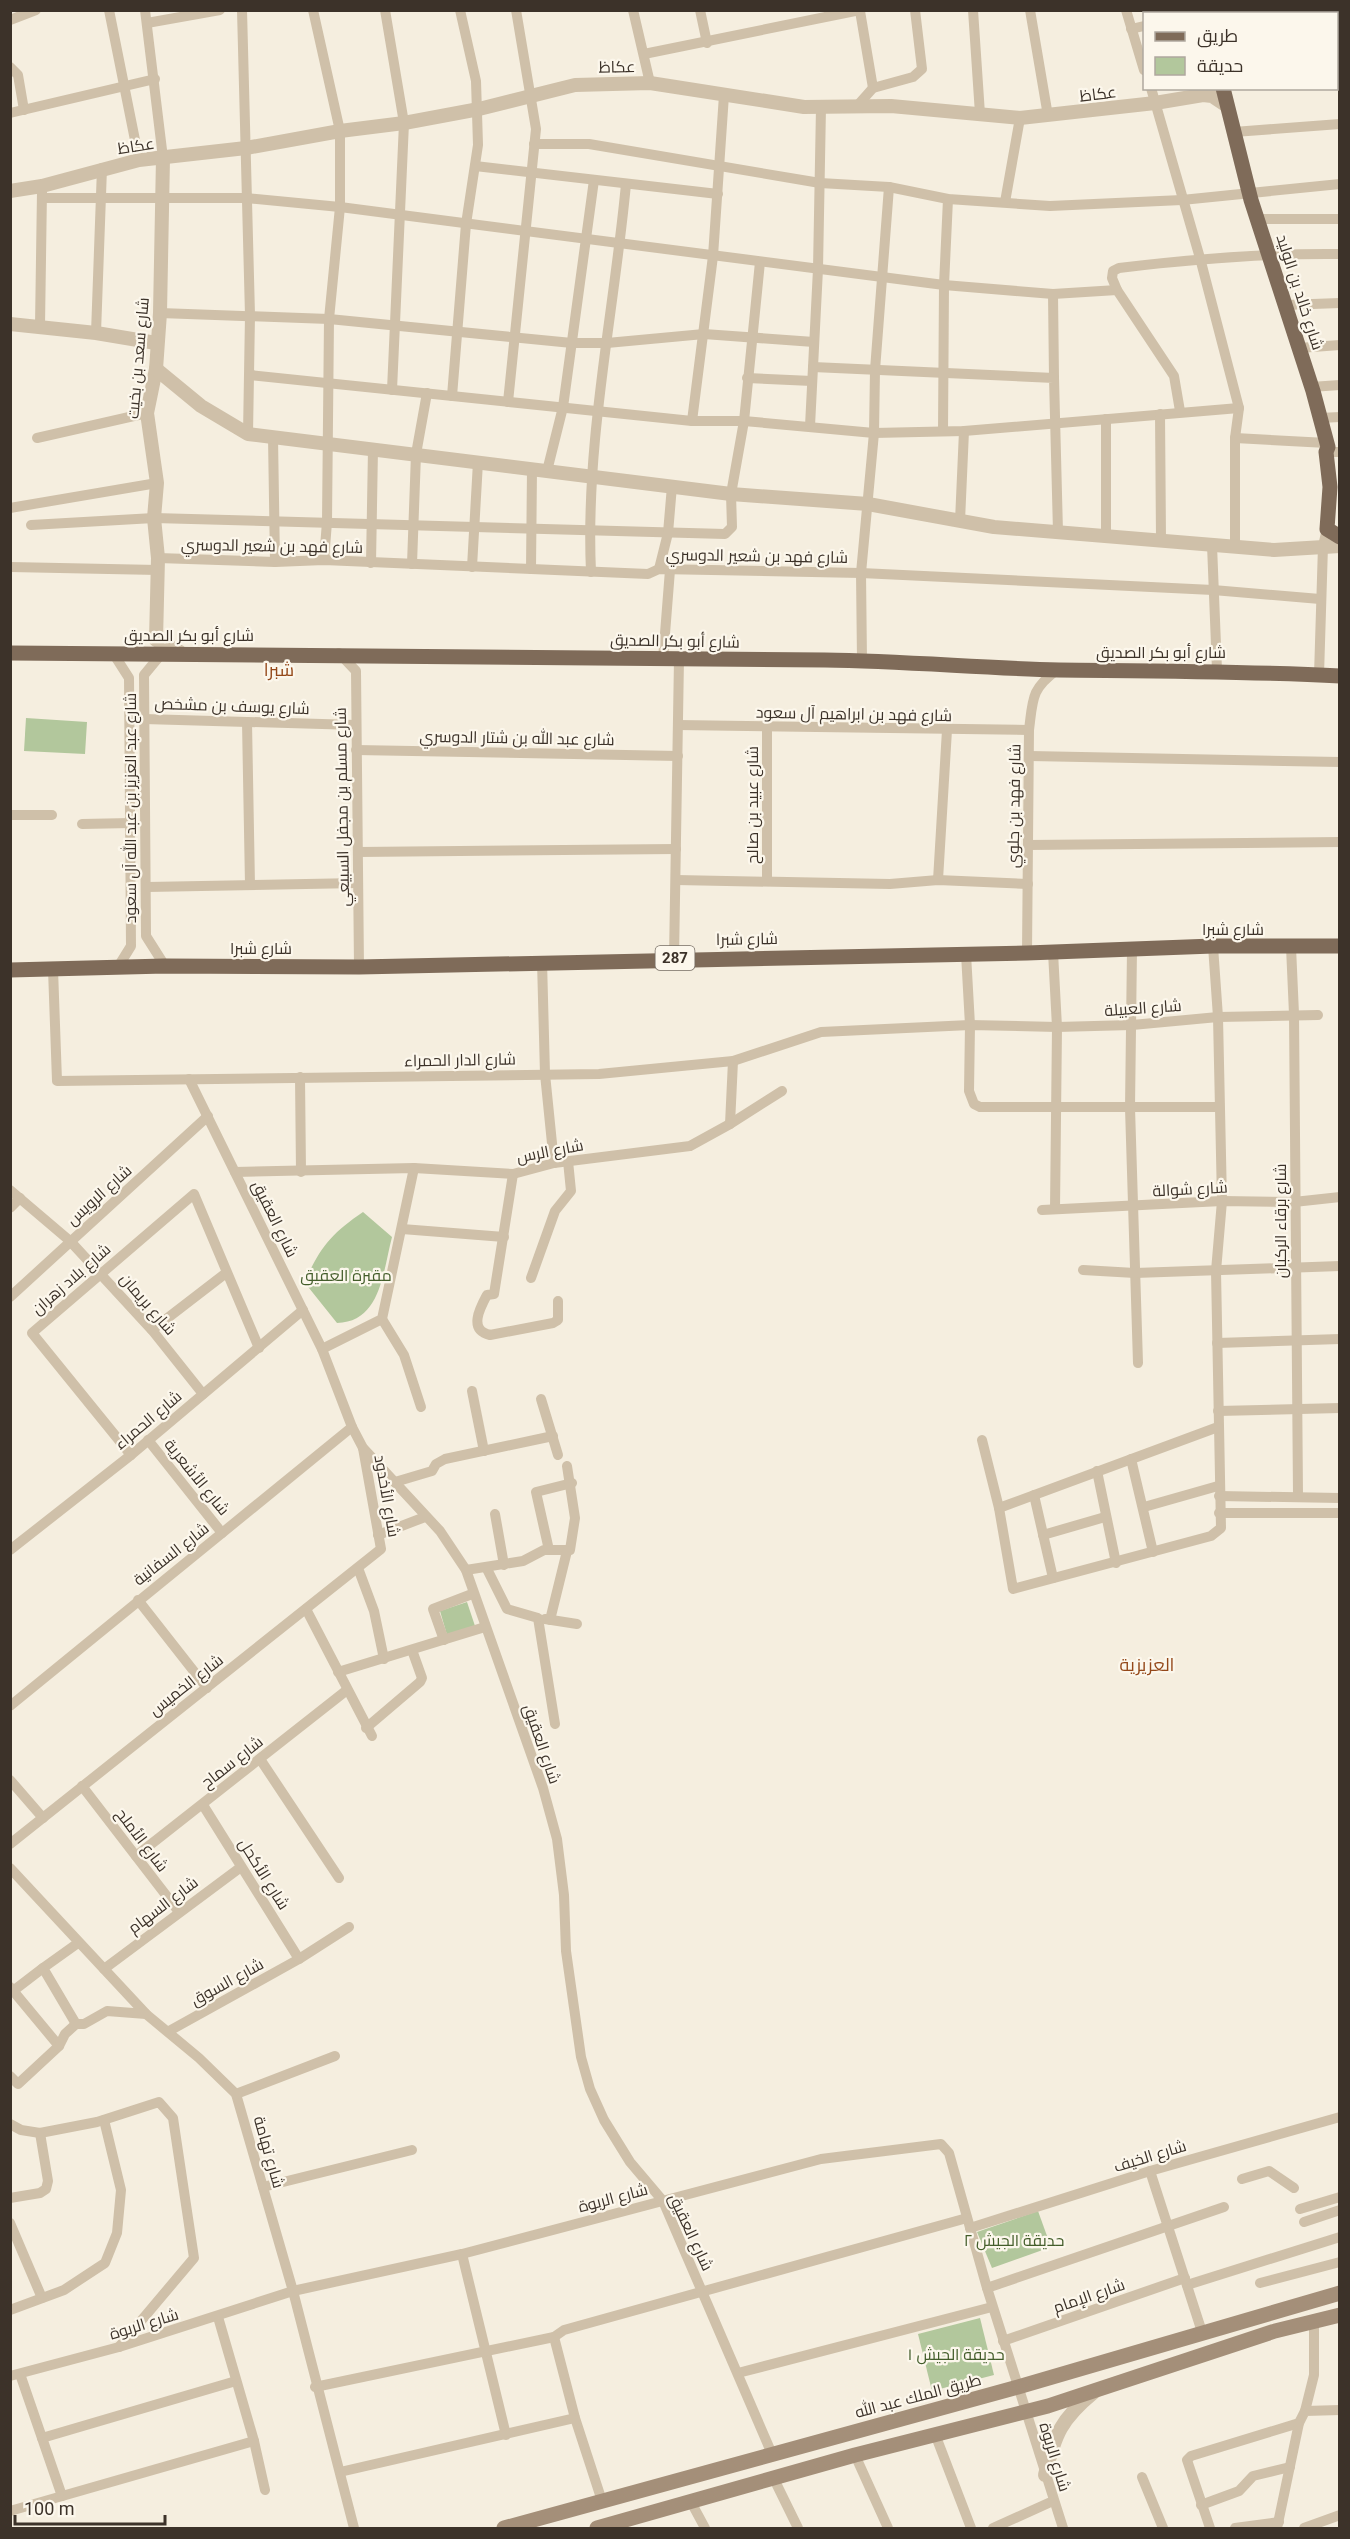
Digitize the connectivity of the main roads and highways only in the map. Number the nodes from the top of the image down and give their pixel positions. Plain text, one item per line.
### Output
1 (1223, 90) edge
2 (1331, 449) edge
3 (1335, 488) edge
4 (1333, 533) edge
5 (10, 653) edge
6 (1340, 671) edge
7 (1319, 675) junction
8 (1340, 676) edge
9 (1340, 946) edge
10 (10, 970) edge
11 (1340, 2293) edge
12 (1340, 2315) edge
13 (621, 2525) edge
14 (504, 2529) edge
15 (597, 2529) edge

1 - 2 main road, شارع خالد بن الوليد
2 - 3 main road, شارع خالد بن الوليد
3 - 4 main road, شارع خالد بن الوليد
5 - 7 main road, شارع أبو بكر الصديق
6 - 7 main road
7 - 8 main road, شارع أبو بكر الصديق
9 - 10 main road, شارع شبرا / 287
11 - 14 main road, طريق الملك عبد الله
12 - 13 main road
13 - 15 main road

